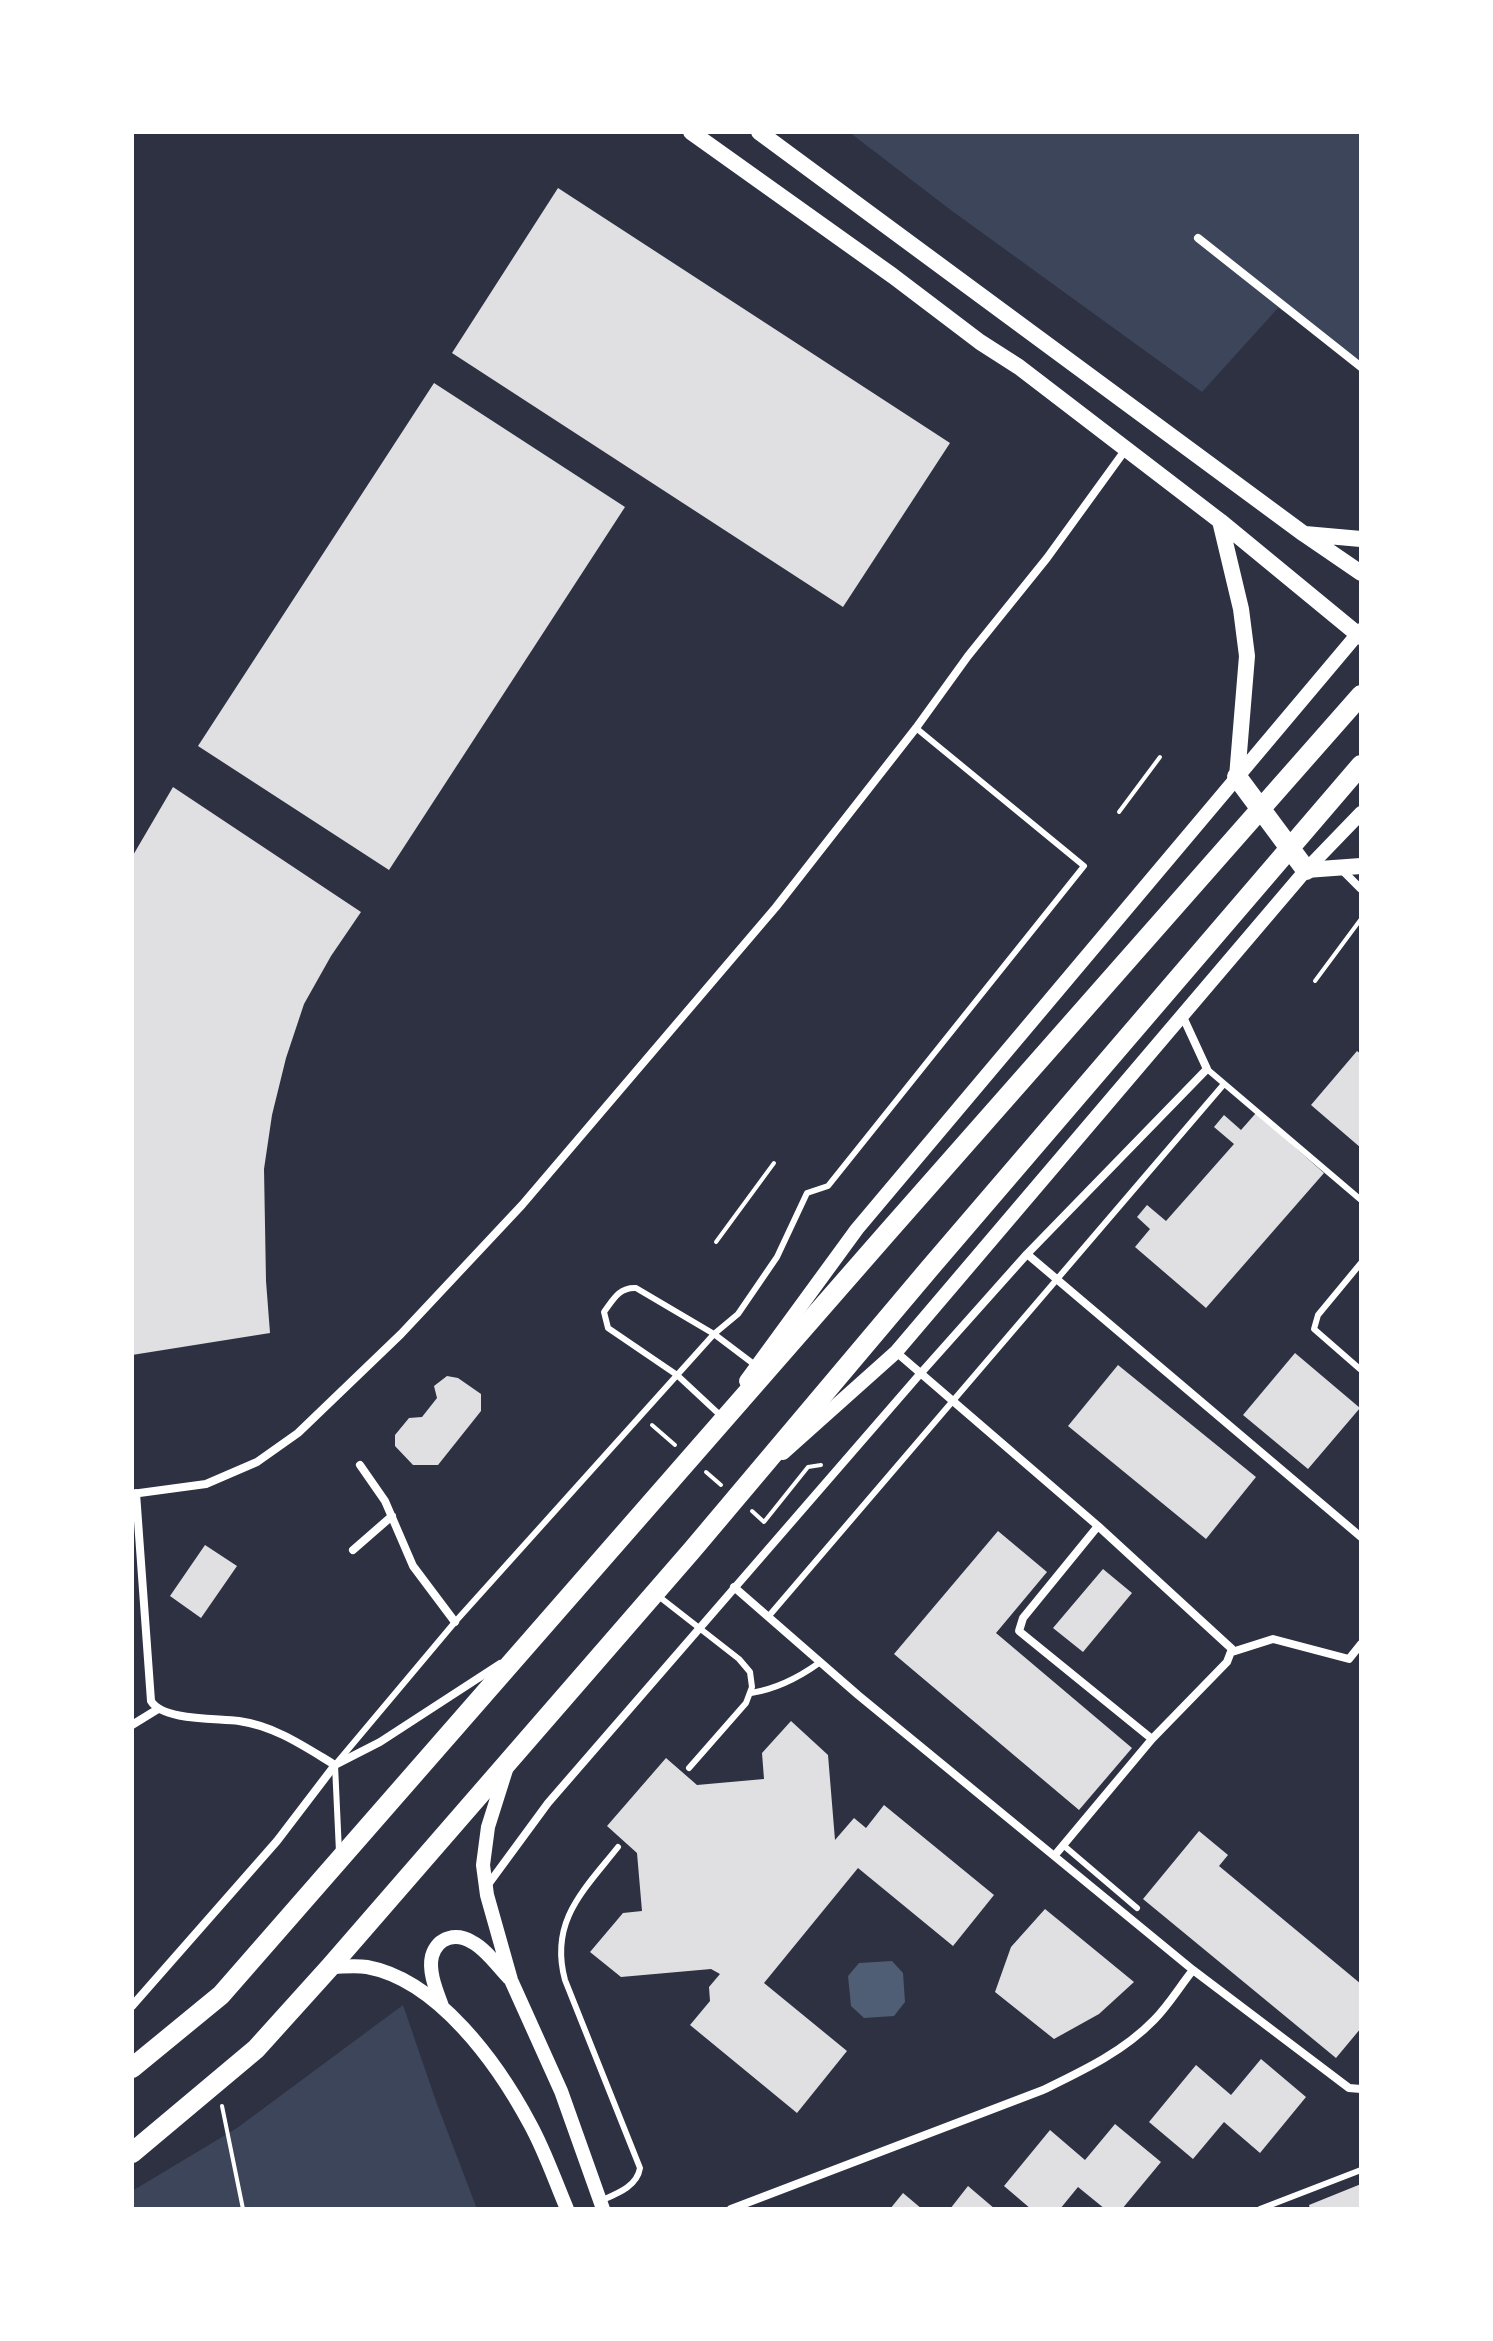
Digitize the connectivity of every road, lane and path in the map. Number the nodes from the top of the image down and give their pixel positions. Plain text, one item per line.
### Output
1 (691, 132) edge
2 (759, 132) edge
3 (1198, 238) dead end
4 (1361, 367) edge
5 (1127, 448) junction
6 (1220, 521) junction
7 (1304, 534) junction
8 (1361, 539) edge
9 (1361, 573) edge
10 (1360, 633) edge
11 (1361, 695) edge
12 (916, 728) junction
13 (1160, 757) dead end
14 (1361, 765) edge
15 (1237, 777) junction
16 (1119, 812) dead end
17 (1361, 813) edge
18 (1361, 866) edge
19 (1341, 869) junction
20 (1306, 870) junction
21 (1361, 889) edge
22 (1361, 919) edge
23 (1315, 981) dead end
24 (1183, 1017) junction
25 (1207, 1069) junction
26 (1224, 1084) junction
27 (774, 1163) dead end
28 (1361, 1200) edge
29 (716, 1242) dead end
30 (1027, 1254) junction
31 (1361, 1263) edge
32 (1057, 1279) junction
33 (714, 1334) junction
34 (896, 1352) junction
35 (757, 1366) junction
36 (1361, 1370) edge
37 (920, 1374) junction
38 (677, 1375) junction
39 (952, 1401) junction
40 (659, 1413) dead end
41 (721, 1416) junction
42 (691, 1457) junction
43 (843, 1462) junction
44 (360, 1465) dead end
45 (134, 1494) edge
46 (737, 1496) junction
47 (392, 1516) junction
48 (1098, 1526) junction
49 (1361, 1537) edge
50 (353, 1550) dead end
51 (734, 1587) junction
52 (655, 1593) junction
53 (768, 1617) junction
54 (455, 1622) junction
55 (699, 1627) junction
56 (1361, 1644) edge
57 (524, 1648) junction
58 (1232, 1652) junction
59 (819, 1663) junction
60 (751, 1693) junction
61 (158, 1709) junction
62 (132, 1725) edge
63 (1152, 1739) junction
64 (509, 1762) junction
65 (335, 1765) junction
66 (689, 1768) dead end
67 (1063, 1845) junction
68 (618, 1847) dead end
69 (1055, 1855) junction
70 (340, 1860) junction
71 (486, 1888) junction
72 (1137, 1908) dead end
73 (330, 1967) junction
74 (1193, 1970) junction
75 (511, 1980) junction
76 (132, 2006) edge
77 (443, 2007) junction
78 (132, 2068) edge
79 (217, 2082) junction
80 (1361, 2089) edge
81 (132, 2153) edge
82 (1361, 2170) edge
83 (601, 2205) edge
84 (243, 2209) edge
85 (567, 2209) edge
86 (731, 2209) edge
87 (1260, 2209) edge

1 - 5 main road
2 - 7 main road
3 - 4 street
5 - 6 main road
5 - 12 street
6 - 10 main road
6 - 15 main road
7 - 8 main road
7 - 9 main road
10 - 15 street
11 - 42 main road
12 - 33 lane
12 - 45 street
13 - 16 path
14 - 46 main road
15 - 20 main road
15 - 35 street
17 - 20 street
18 - 19 main road
19 - 20 main road
19 - 21 street
20 - 24 street
22 - 23 path
24 - 25 street
24 - 34 street
25 - 26 lane
25 - 30 street
26 - 28 lane
26 - 32 lane
27 - 29 path
30 - 32 street
30 - 37 street
31 - 36 lane
32 - 39 lane
32 - 49 street
33 - 35 lane
33 - 38 lane
33 - 38 lane
34 - 37 street
34 - 46 street
35 - 41 street
37 - 39 street
37 - 43 street
38 - 41 lane
38 - 54 lane
39 - 48 street
39 - 53 lane
40 - 42 path
41 - 42 street
42 - 46 path
42 - 57 main road
43 - 46 path
43 - 51 street
44 - 47 street
45 - 61 street
46 - 52 main road
47 - 50 street
47 - 54 street
48 - 58 street
48 - 63 street
51 - 53 street
51 - 55 street
52 - 55 lane
52 - 64 main road
53 - 59 street
54 - 65 lane
55 - 60 lane
55 - 71 street
56 - 58 street
57 - 65 street
57 - 70 main road
58 - 63 street
59 - 60 lane
59 - 69 street
60 - 66 lane
61 - 62 street
61 - 65 street
63 - 67 street
64 - 71 street
64 - 73 main road
65 - 70 lane
65 - 76 street
67 - 69 street
67 - 72 lane
68 - 83 lane
69 - 74 street
70 - 78 main road
71 - 75 street
73 - 77 street
73 - 79 main road
74 - 80 street
74 - 86 street
75 - 77 street
75 - 83 street
77 - 85 street
79 - 81 main road
79 - 84 path
82 - 87 lane

